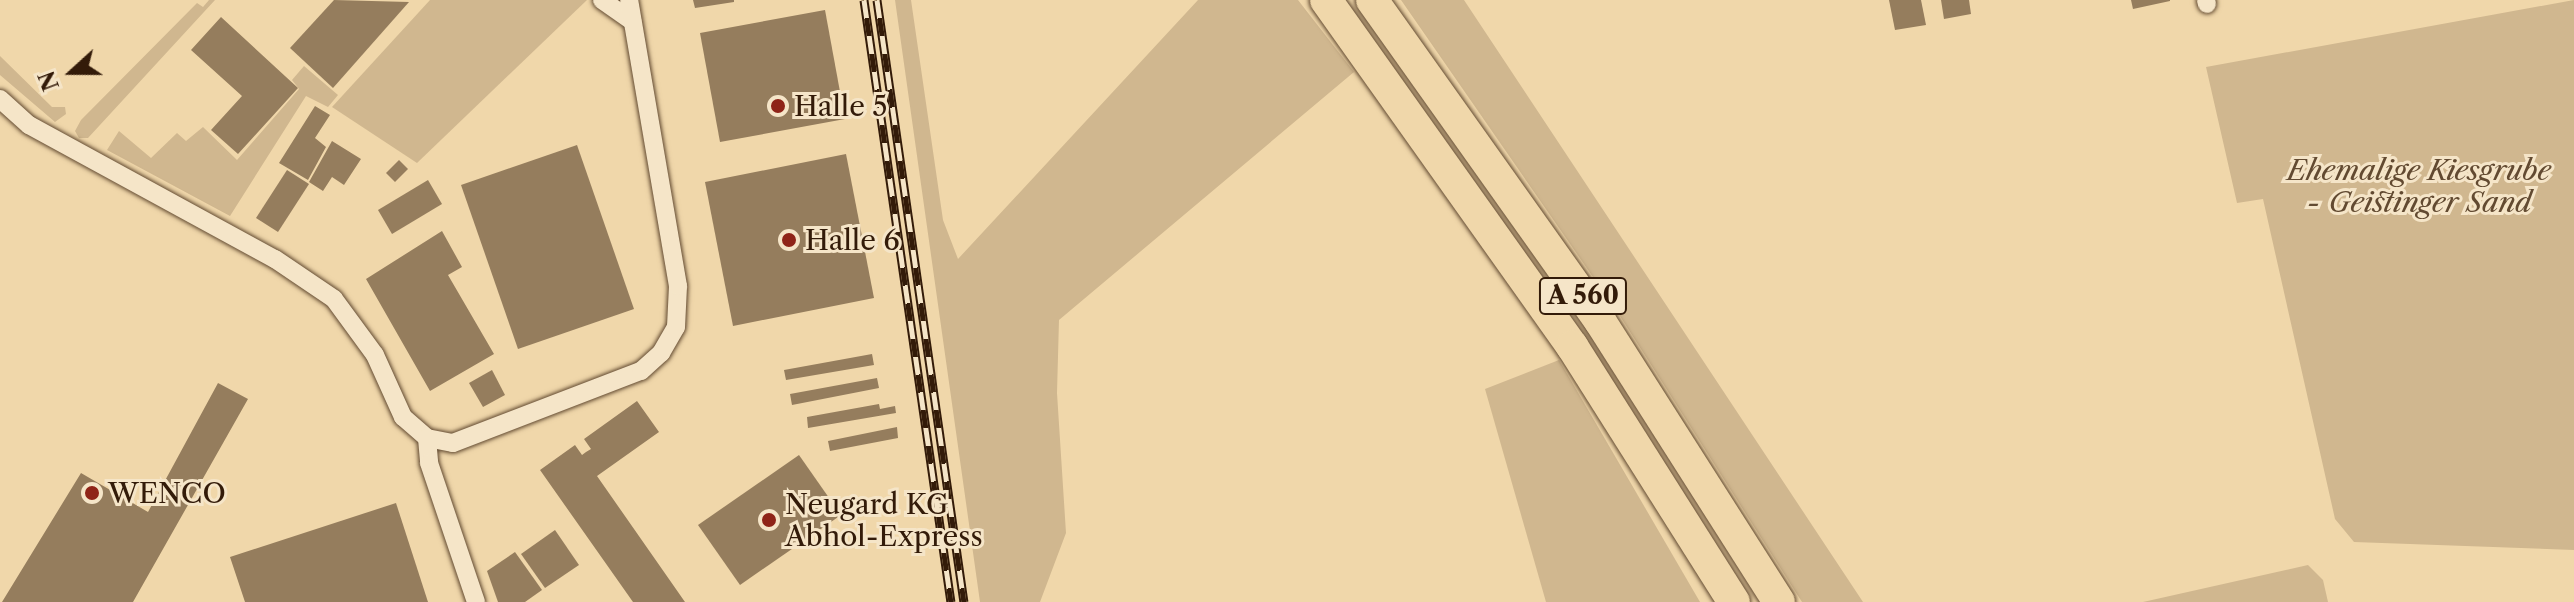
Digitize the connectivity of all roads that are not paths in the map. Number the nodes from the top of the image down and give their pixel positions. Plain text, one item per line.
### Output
1 (602, 0) edge
2 (629, 0) edge
3 (1326, 0) edge
4 (1372, 0) edge
5 (632, 21) junction
6 (0, 99) edge
7 (427, 438) junction
8 (476, 602) edge
9 (1734, 602) edge
10 (1779, 602) edge

1 - 5 street
2 - 5 street
3 - 9 highway, A 560
4 - 10 highway, A 560
5 - 7 street
6 - 7 street
7 - 8 street

